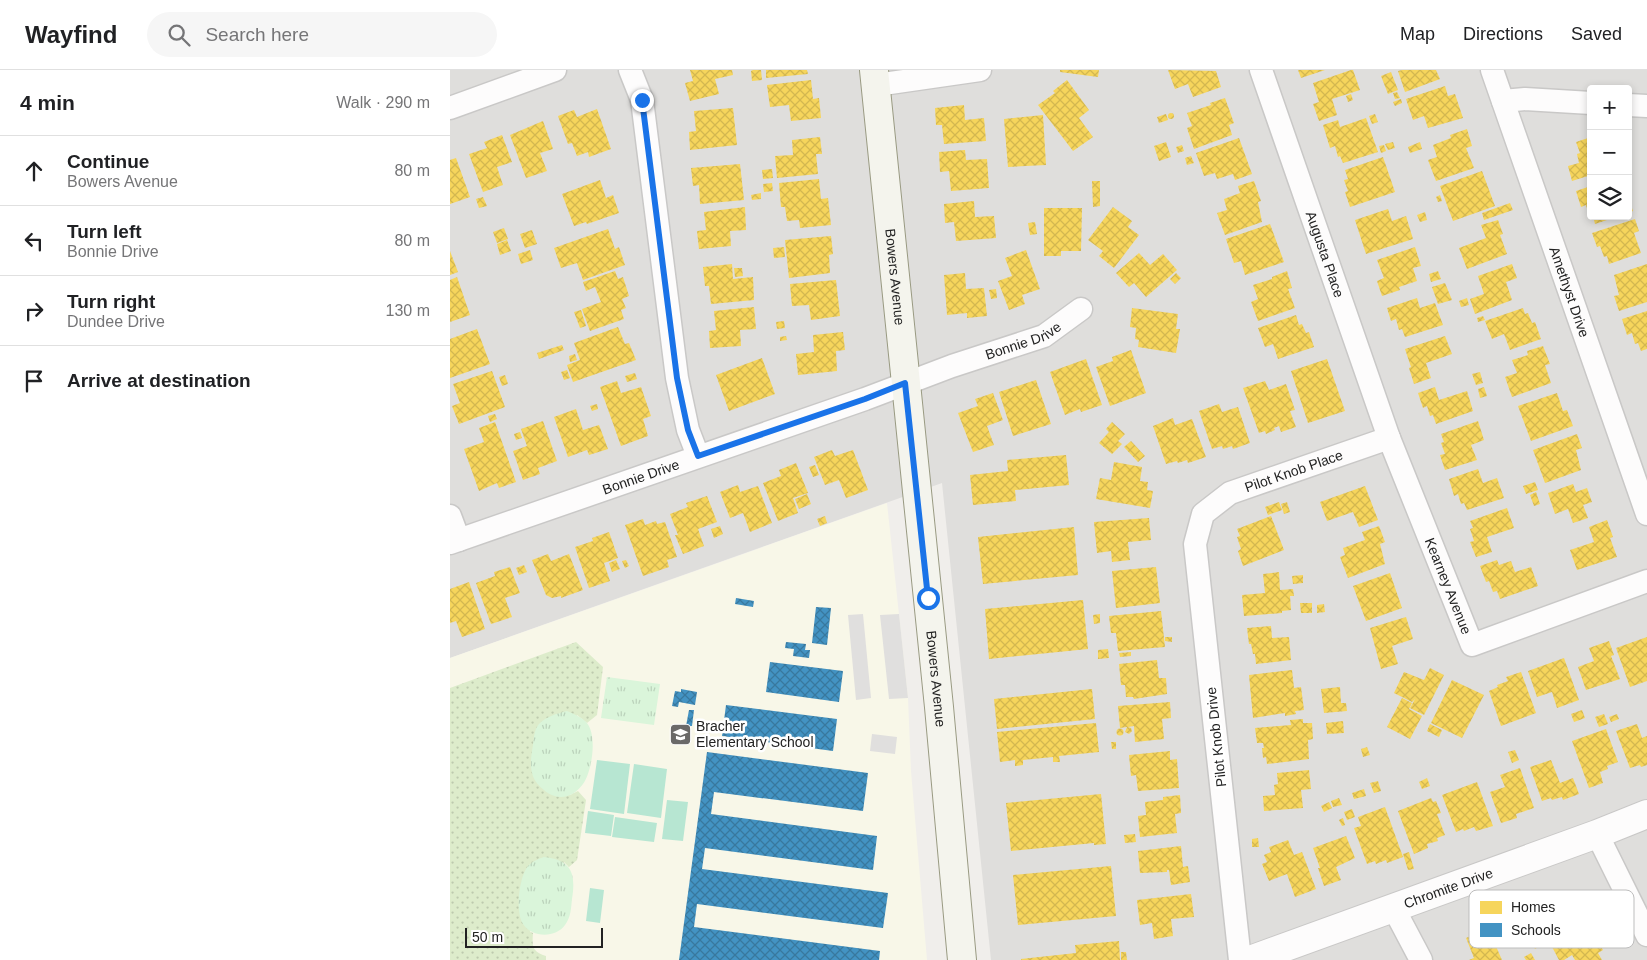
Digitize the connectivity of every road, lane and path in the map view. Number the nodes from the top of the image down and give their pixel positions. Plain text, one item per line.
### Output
1 (555, 70) edge
2 (630, 70) edge
3 (980, 70) edge
4 (1262, 70) edge
5 (1492, 70) edge
6 (875, 77) edge
7 (1503, 101) junction
8 (1587, 103) edge
9 (1632, 105) edge
10 (1647, 106) edge
11 (450, 108) edge
12 (1081, 309) dead end
13 (905, 383) junction
14 (1389, 438) junction
15 (698, 456) junction
16 (1203, 514) joint
17 (1647, 514) edge
18 (450, 516) edge
19 (454, 541) edge
20 (1647, 582) edge
21 (1647, 814) edge
22 (1597, 834) junction
23 (1625, 890) edge
24 (1393, 907) junction
25 (1634, 909) edge
26 (1647, 935) edge
27 (962, 960) edge
28 (1240, 960) edge
29 (1250, 960) edge
30 (1421, 960) edge

1 - 11 street
2 - 15 street
3 - 6 street
4 - 14 street, Augusta Place
5 - 7 street, Amethyst Drive
6 - 13 main road, Bowers Avenue
7 - 8 street
7 - 17 street, Amethyst Drive
9 - 10 street
12 - 13 street, Bonnie Drive
13 - 15 street, Bonnie Drive
13 - 27 main road, Bowers Avenue
14 - 16 street, Pilot Knob Place
14 - 20 street, Kearney Avenue
15 - 19 street, Bonnie Drive
16 - 28 street, Pilot Knob Drive
18 - 19 street
21 - 22 street, Chromite Drive
22 - 23 street
22 - 24 street, Chromite Drive
24 - 29 street, Chromite Drive
24 - 30 street
25 - 26 street

